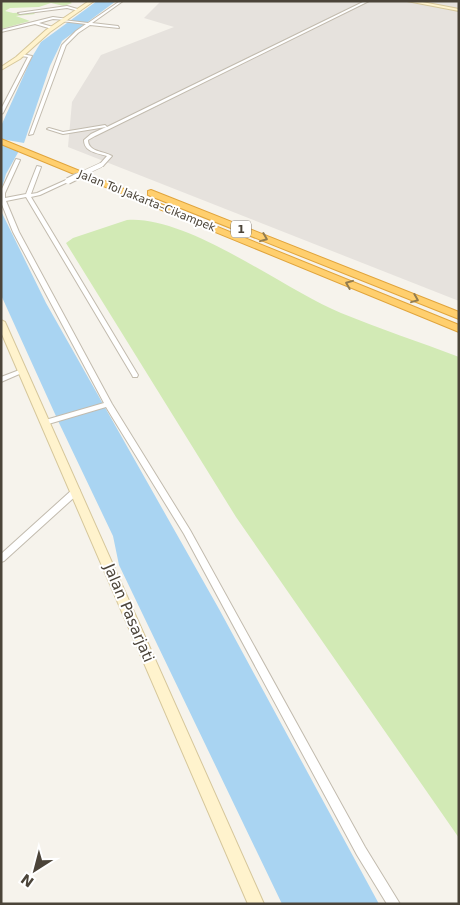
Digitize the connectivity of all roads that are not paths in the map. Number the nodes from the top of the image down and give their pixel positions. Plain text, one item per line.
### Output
1 (92, 1) edge
2 (368, 1) edge
3 (409, 1) edge
4 (423, 1) edge
5 (121, 2) edge
6 (130, 3) dead end
7 (459, 9) edge
8 (79, 10) junction
9 (20, 13) dead end
10 (56, 14) dead end
11 (67, 19) junction
12 (35, 23) junction
13 (87, 23) junction
14 (118, 27) dead end
15 (52, 28) junction
16 (1, 31) edge
17 (22, 55) junction
18 (1, 69) edge
19 (1, 113) edge
20 (114, 124) junction
21 (49, 129) dead end
22 (1, 134) edge
23 (31, 134) dead end
24 (1, 142) edge
25 (22, 146) junction
26 (18, 160) dead end
27 (39, 167) dead end
28 (28, 196) junction
29 (2, 200) edge
30 (207, 226) junction
31 (254, 252) dead end
32 (459, 316) edge
33 (3, 329) edge
34 (456, 333) edge
35 (22, 371) junction
36 (135, 375) dead end
37 (1, 380) edge
38 (108, 404) junction
39 (45, 423) junction
40 (76, 491) junction
41 (1, 558) edge
42 (256, 904) edge
43 (394, 904) edge

1 - 8 street
2 - 20 street
3 - 7 street
4 - 7 street
5 - 6 street
5 - 13 street
8 - 9 street
8 - 11 street
10 - 11 street
11 - 12 street
11 - 13 street
11 - 15 street
12 - 15 street
12 - 16 street
13 - 14 street
13 - 23 street
15 - 17 street
17 - 18 street
17 - 19 street
20 - 21 street
20 - 28 street, bridge
22 - 25 highway, Jalan Tol Jakarta–Cikampek / 1
24 - 25 highway, Jalan Tol Jakarta–Cikampek / 1
25 - 30 highway, Jalan Tol Jakarta–Cikampek / 1
25 -> 32 highway, Jalan Tol Jakarta–Cikampek / 1
26 - 29 street
27 - 28 street
28 - 29 street
28 - 36 street
29 - 38 street
30 - 31 highway
34 -> 30 highway, Jalan Tol Jakarta–Cikampek / 1
33 - 35 street, Jalan Pasarjati
35 - 37 street
35 - 39 street, Jalan Pasarjati
38 - 39 street
38 - 43 street
39 - 40 street, Jalan Pasarjati
40 - 41 street
40 - 42 street, Jalan Pasarjati

